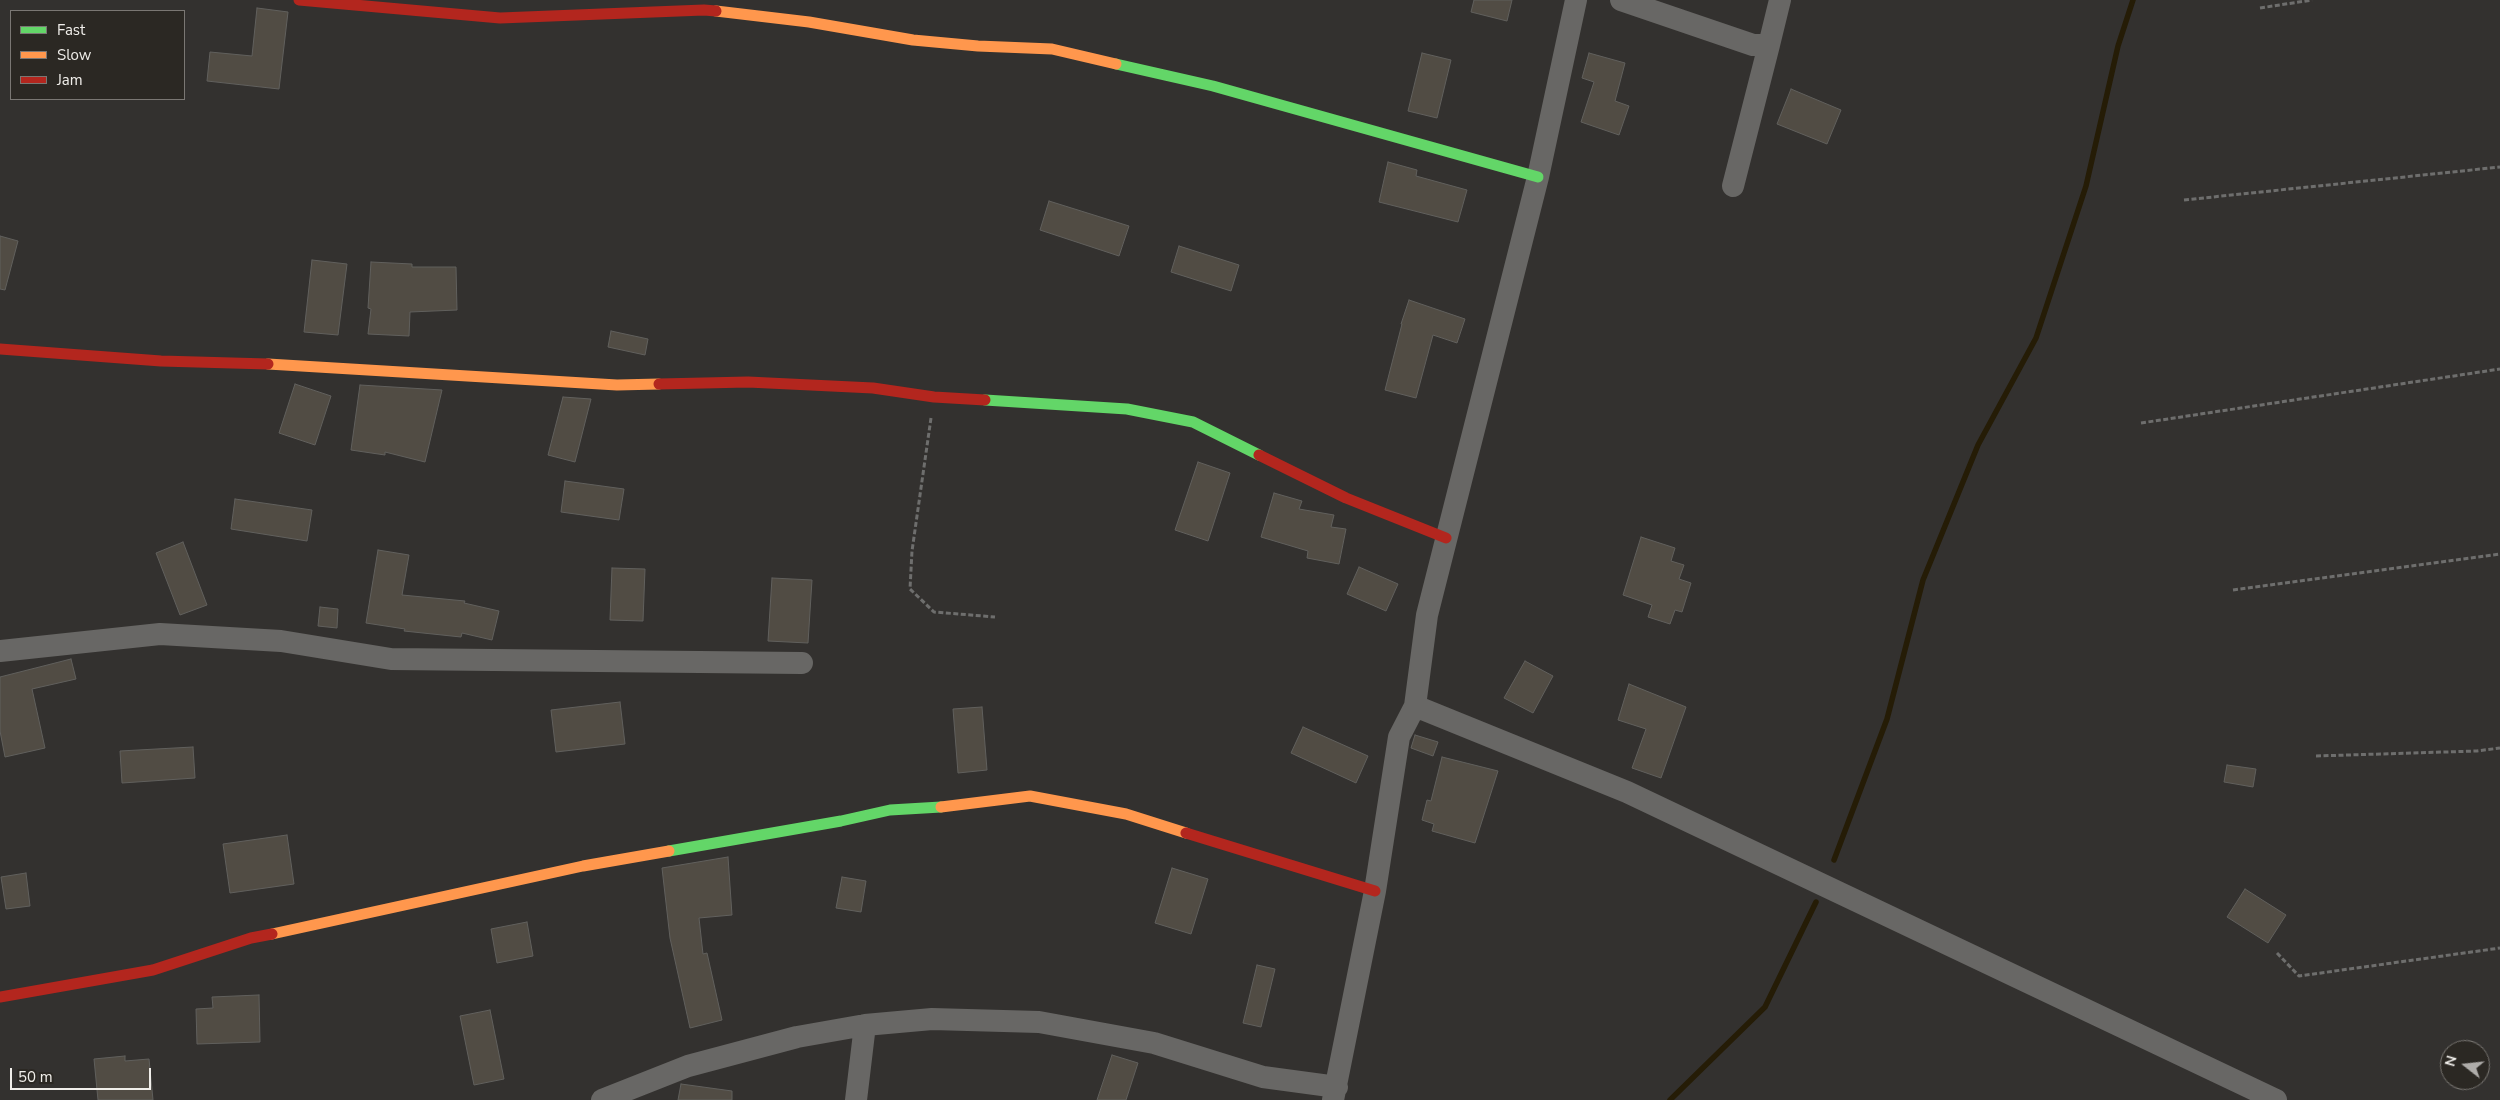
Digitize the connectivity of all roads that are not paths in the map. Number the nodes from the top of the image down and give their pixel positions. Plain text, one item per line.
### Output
1 (299, 0) edge
2 (1576, 0) edge
3 (1622, 0) edge
4 (1780, 0) edge
5 (1768, 45) junction
6 (1538, 177) junction
7 (1733, 186) dead end
8 (0, 349) edge
9 (1446, 538) junction
10 (0, 651) edge
11 (802, 663) dead end
12 (1415, 706) junction
13 (1374, 891) junction
14 (0, 997) edge
15 (865, 1025) junction
16 (1335, 1093) edge
17 (602, 1100) edge
18 (856, 1100) edge
19 (2276, 1100) edge

1 - 6 street
2 - 6 street
3 - 5 street
4 - 5 street
5 - 7 street
6 - 9 street
8 - 9 street
9 - 12 street
10 - 11 street
12 - 13 street
12 - 19 street
13 - 14 street
13 - 16 street
15 - 16 street
15 - 17 street
15 - 18 street

